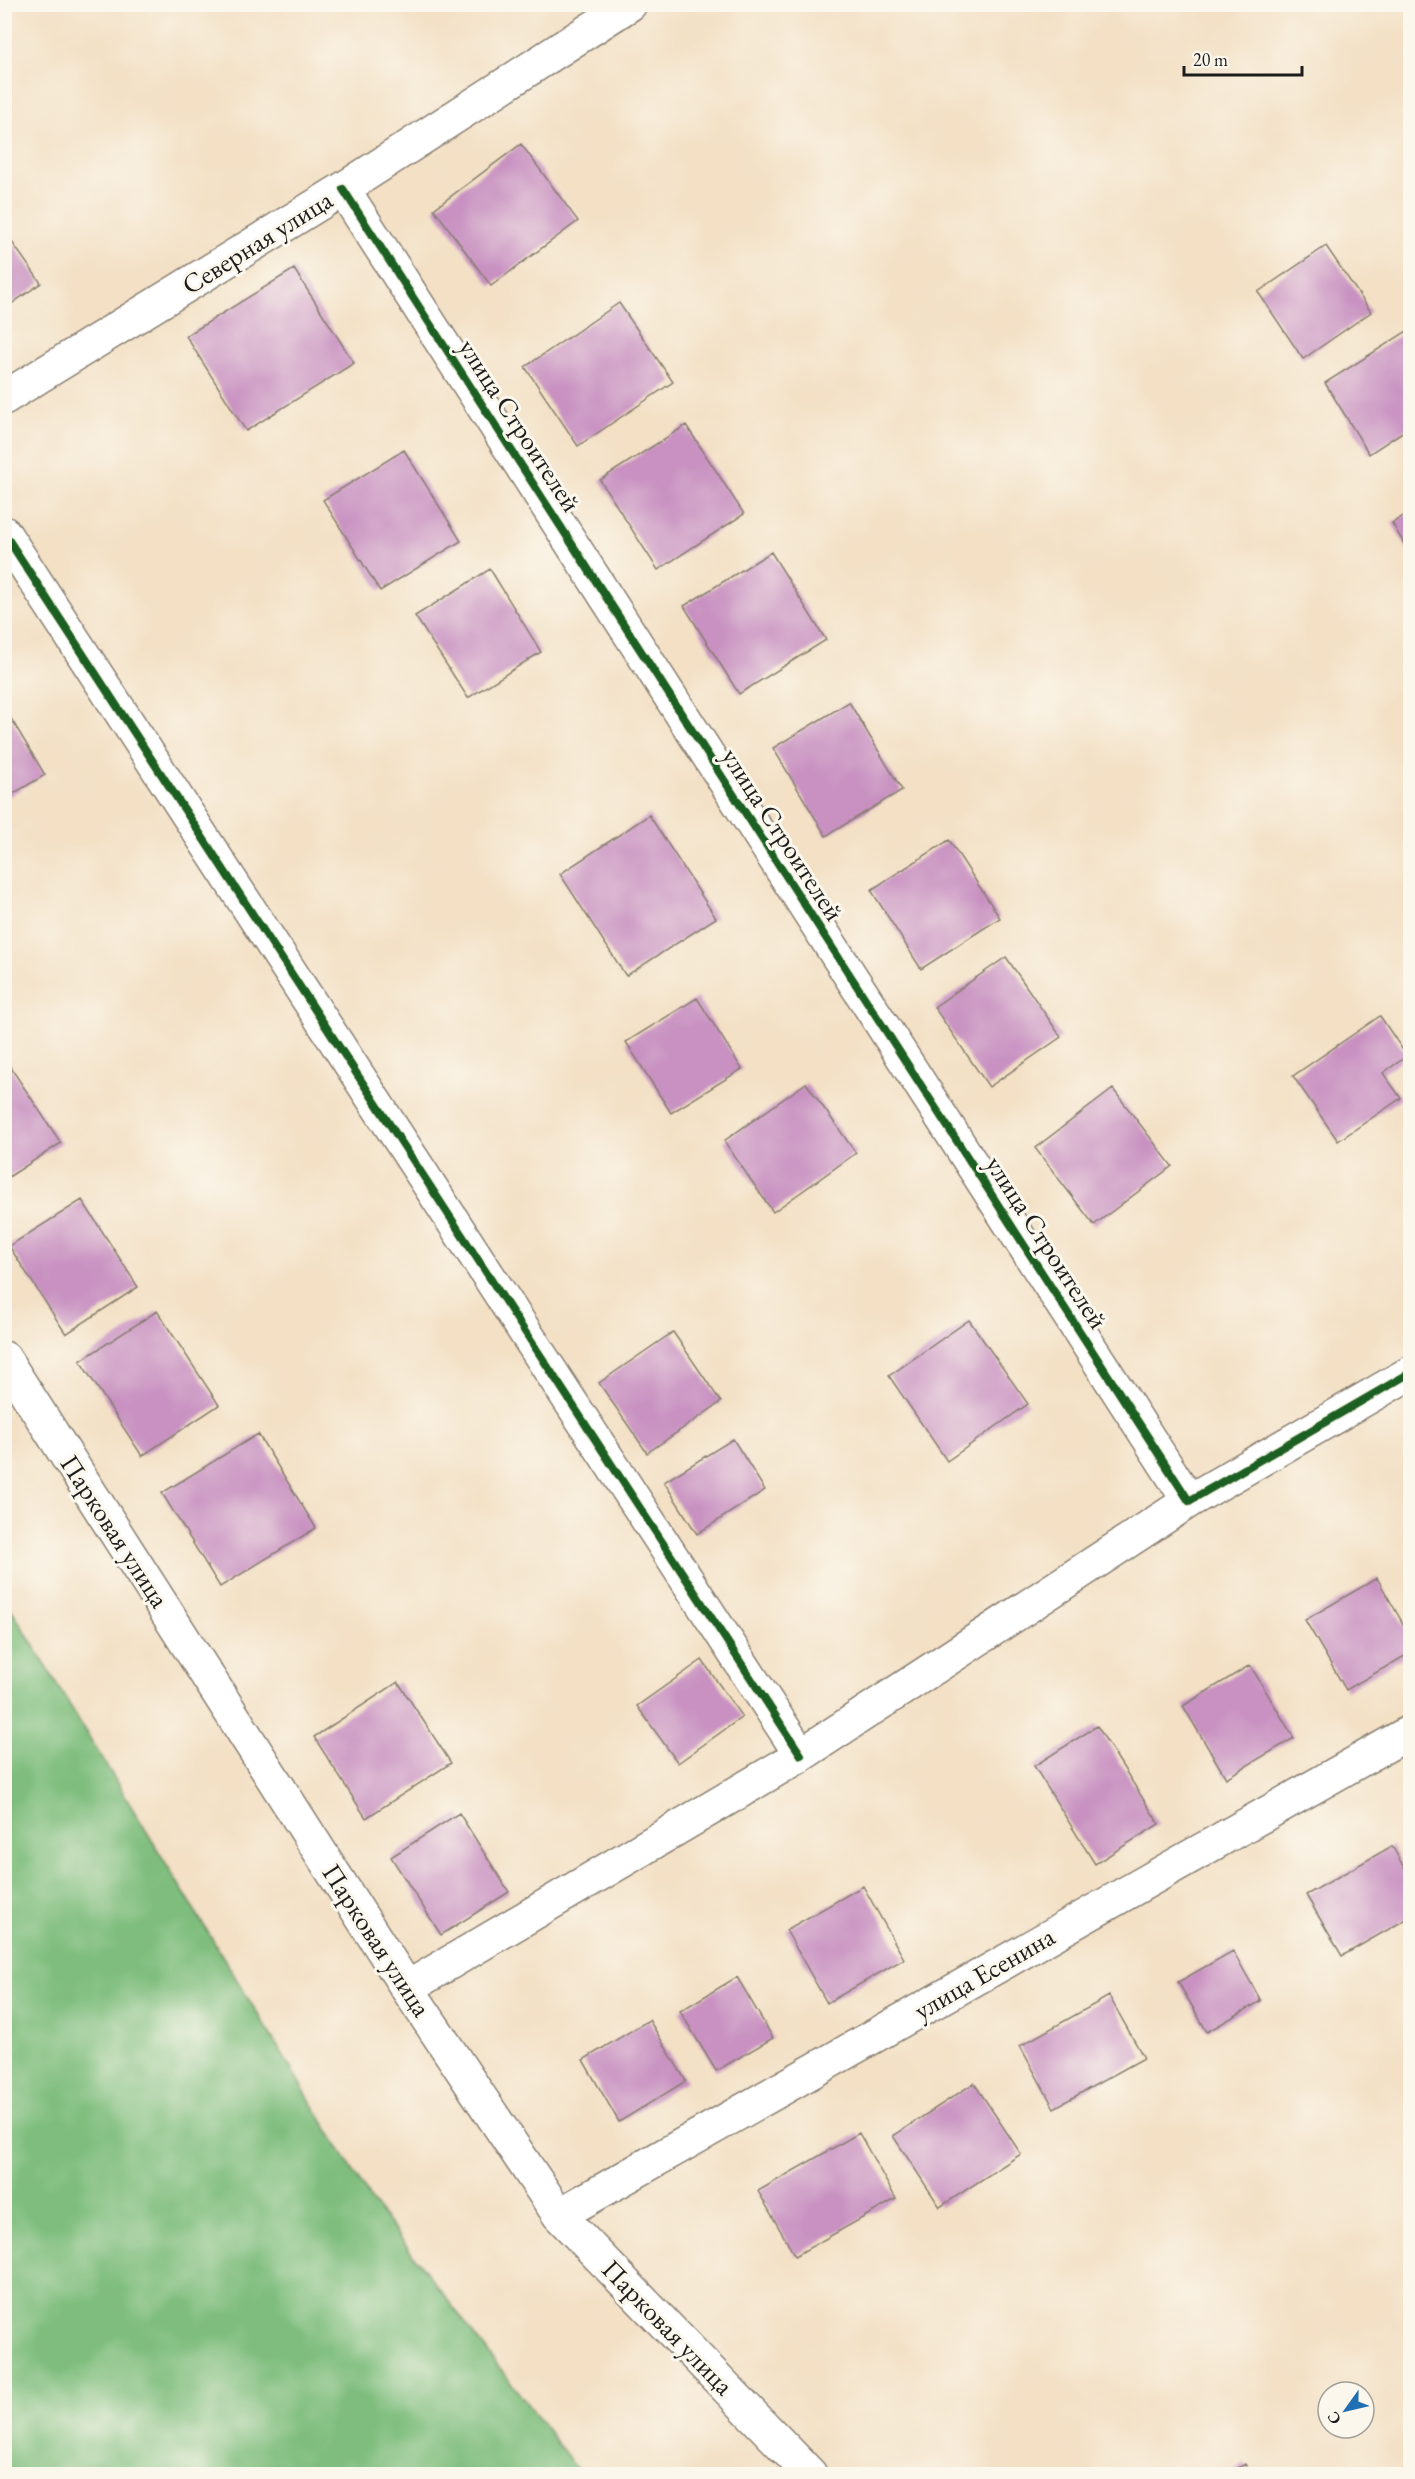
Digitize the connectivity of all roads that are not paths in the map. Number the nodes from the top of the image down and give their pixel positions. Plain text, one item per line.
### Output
1 (630, 4) edge
2 (343, 189) junction
3 (4, 398) edge
4 (4, 533) edge
5 (4, 1358) edge
6 (1410, 1373) edge
7 (1189, 1501) junction
8 (1410, 1732) edge
9 (801, 1755) junction
10 (407, 1988) junction
11 (559, 2215) junction
12 (810, 2475) edge

1 - 2 street, Северная улица
2 - 3 street, Северная улица
2 - 7 street, улица Строителей
4 - 9 street
5 - 10 street, Парковая улица
6 - 7 street
7 - 9 street
8 - 11 street, улица Есенина
9 - 10 street
10 - 11 street, Парковая улица
11 - 12 street, Парковая улица

